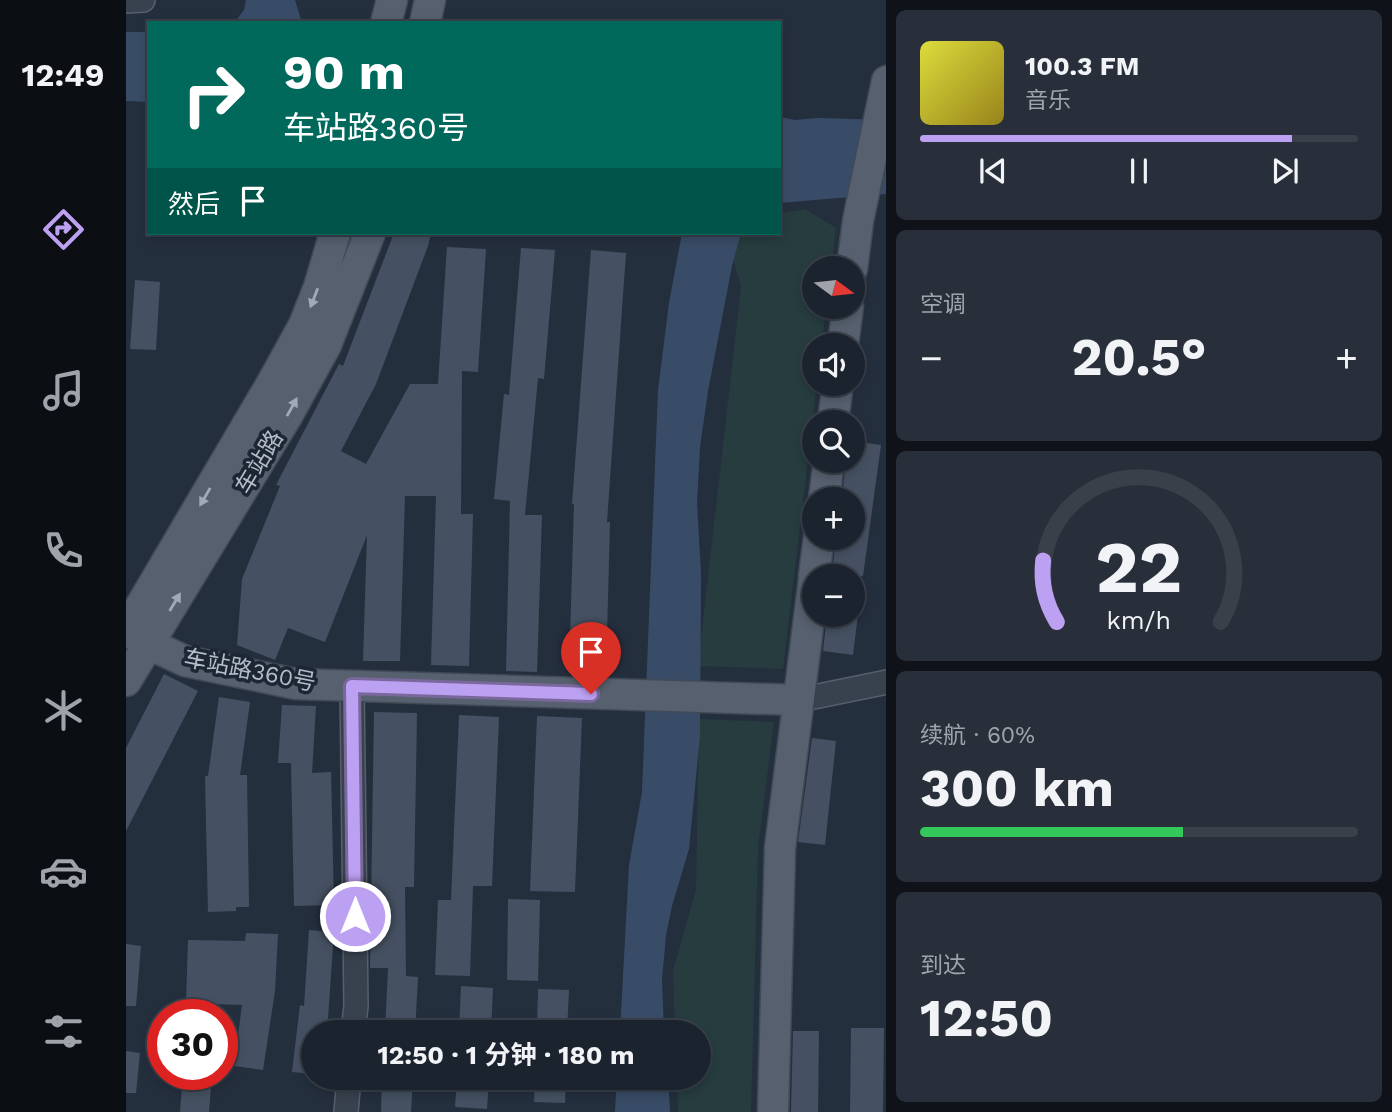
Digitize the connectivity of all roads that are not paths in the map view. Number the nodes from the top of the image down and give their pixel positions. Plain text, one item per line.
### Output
1 (143, 0) edge
2 (392, 0) edge
3 (430, 0) edge
4 (126, 1) edge
5 (387, 21) edge
6 (425, 21) edge
7 (886, 81) edge
8 (334, 235) edge
9 (369, 235) edge
10 (854, 256) edge
11 (808, 627) edge
12 (134, 635) edge
13 (128, 674) edge
14 (886, 682) edge
15 (352, 686) junction
16 (799, 700) junction
17 (354, 1020) edge
18 (348, 1090) edge
19 (346, 1112) edge
20 (773, 1112) edge

1 - 4 street
2 - 5 main road
3 - 6 main road
7 - 10 main road
8 -> 12 main road, 车站路
12 -> 9 main road, 车站路
11 - 16 main road
12 - 13 main road, 车站路
12 - 15 main road, 车站路360号
14 - 16 street
15 - 16 main road, 车站路360号
15 - 17 street
16 - 20 main road
18 - 19 street

